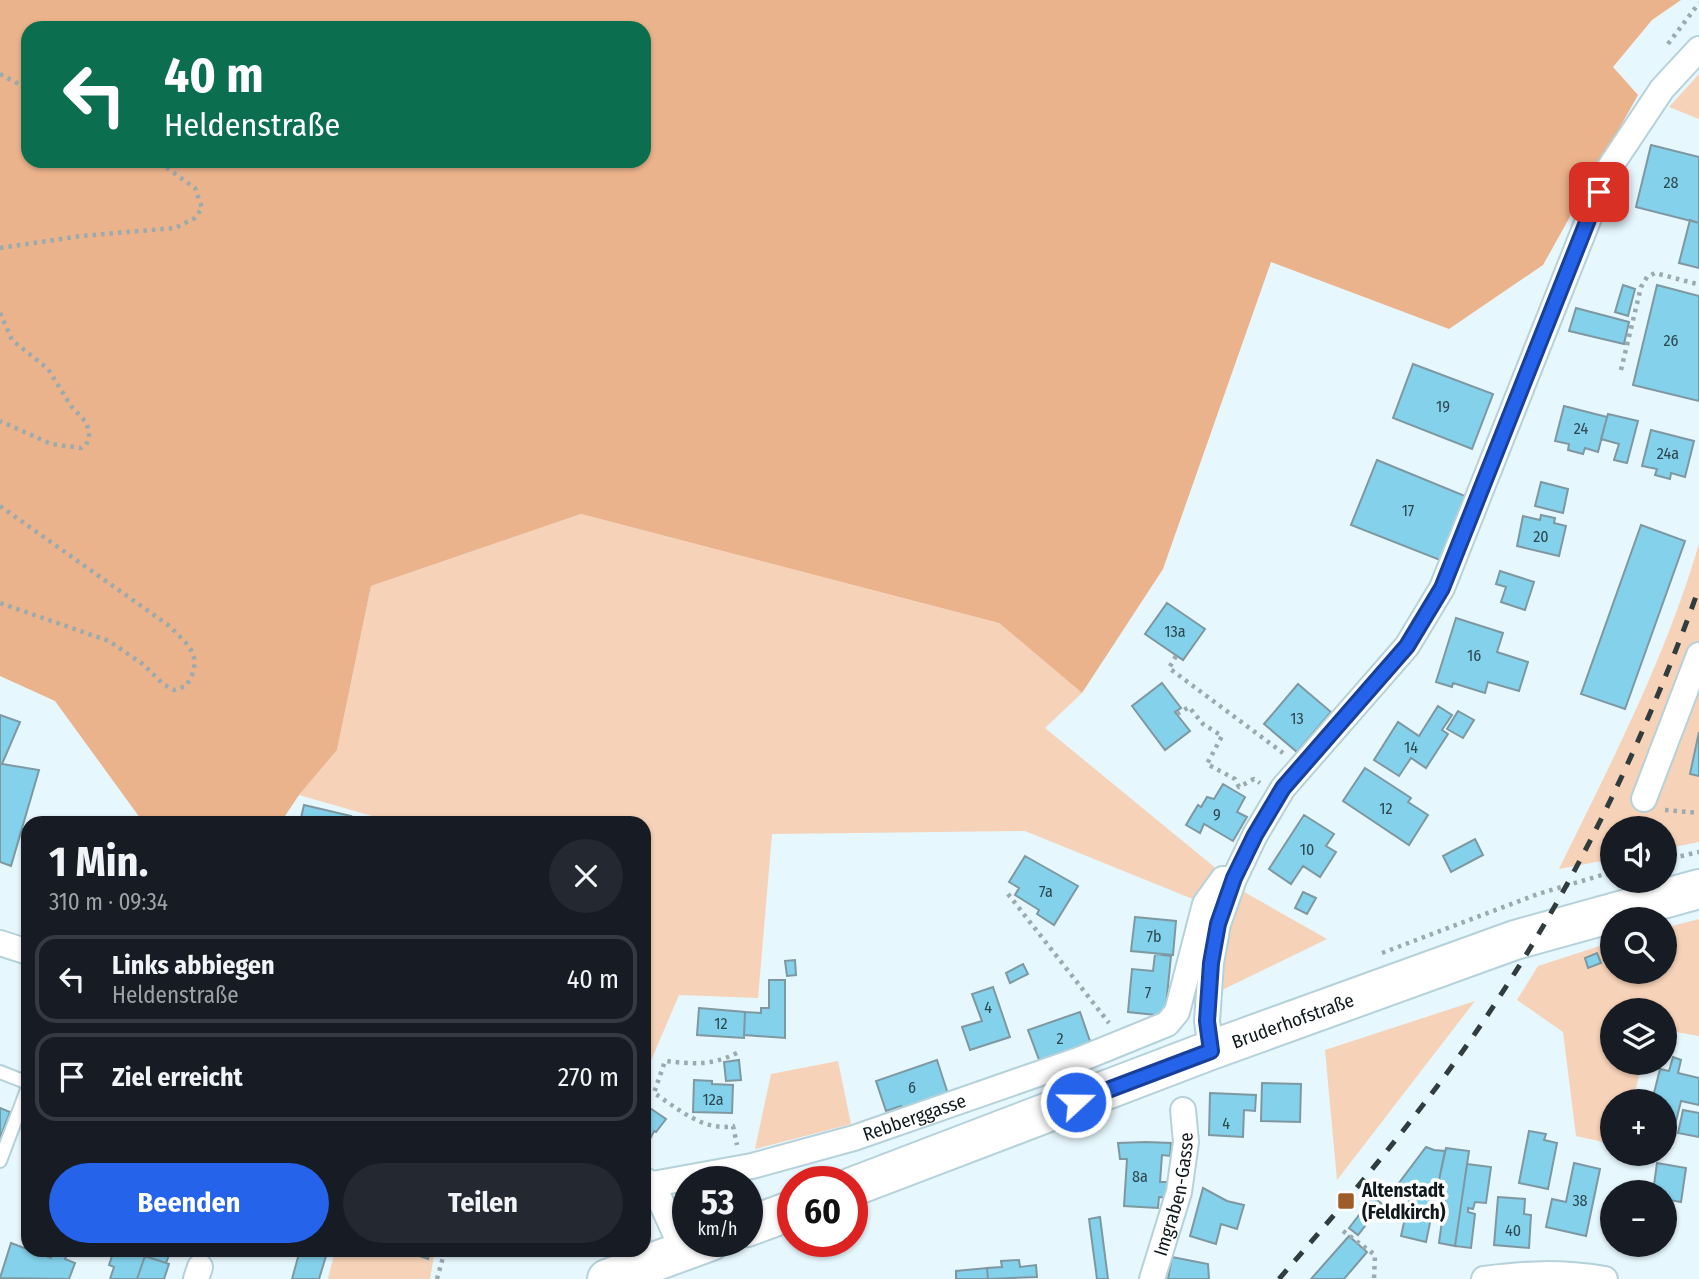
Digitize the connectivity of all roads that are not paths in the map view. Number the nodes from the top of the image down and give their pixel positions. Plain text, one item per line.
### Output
1 (1699, 49) edge
2 (1699, 656) edge
3 (1644, 799) road end
4 (1234, 878) junction
5 (1699, 889) edge
6 (0, 943) edge
7 (21, 950) edge
8 (1211, 1051) junction
9 (0, 1072) edge
10 (21, 1082) edge
11 (21, 1104) edge
12 (1183, 1110) dead end
13 (0, 1161) edge
14 (868, 1181) edge
15 (651, 1182) edge
16 (651, 1185) edge
17 (672, 1213) edge
18 (672, 1255) edge
19 (607, 1279) edge
20 (1152, 1279) edge
21 (1484, 1279) edge
22 (1605, 1279) edge

1 - 4 street
2 - 3 street
4 - 8 street
4 - 15 street, Rebberggasse
5 - 8 main road, Bruderhofstraße
6 - 7 street
8 - 14 main road, Bruderhofstraße
9 - 10 lane
11 - 13 lane
12 - 20 street, Imgraben-Gasse
16 - 17 street, Rebberggasse
18 - 19 main road
21 - 22 street

